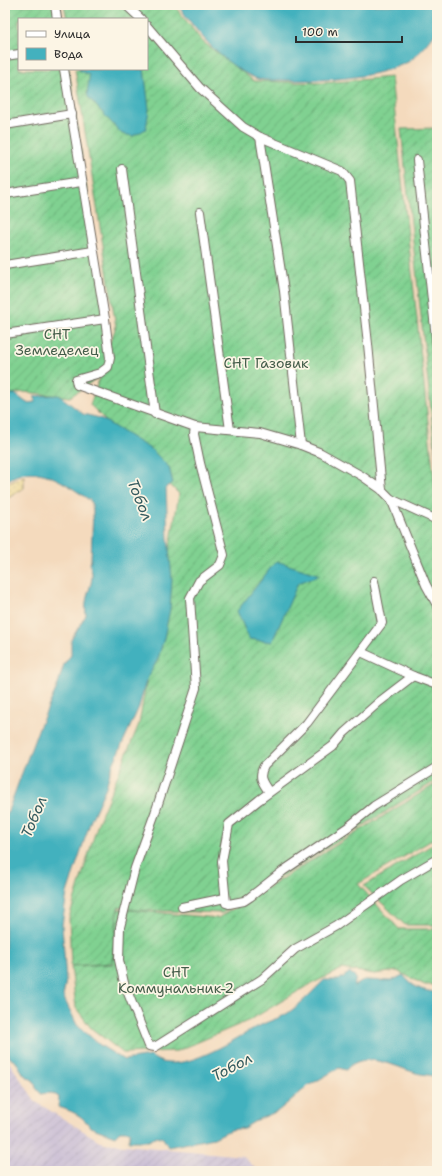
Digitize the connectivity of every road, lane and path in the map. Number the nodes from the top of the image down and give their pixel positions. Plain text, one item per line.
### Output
1 (55, 5) edge
2 (126, 5) edge
3 (57, 18) edge
4 (140, 18) edge
5 (148, 27) edge
6 (18, 54) edge
7 (5, 56) edge
8 (64, 70) edge
9 (72, 114) junction
10 (5, 125) edge
11 (260, 137) junction
12 (417, 160) dead end
13 (122, 169) dead end
14 (82, 182) junction
15 (5, 194) edge
16 (200, 212) dead end
17 (93, 251) junction
18 (5, 265) edge
19 (105, 319) junction
20 (5, 334) edge
21 (437, 347) edge
22 (155, 414) junction
23 (195, 427) junction
24 (230, 430) junction
25 (302, 445) junction
26 (382, 490) junction
27 (391, 499) junction
28 (437, 520) edge
29 (374, 581) dead end
30 (437, 605) edge
31 (361, 652) junction
32 (413, 676) junction
33 (437, 685) edge
34 (437, 767) edge
35 (269, 792) junction
36 (437, 859) edge
37 (225, 898) junction
38 (182, 907) dead end

1 - 3 street
2 - 4 street
5 - 11 street
6 - 7 street
8 - 9 street
9 - 10 street
9 - 14 street
11 - 25 street
11 - 26 street
12 - 21 street
13 - 22 street
14 - 15 street
14 - 17 street
16 - 24 street
17 - 18 street
17 - 19 street
19 - 20 street
19 - 22 street
22 - 23 street
23 - 24 street
23 - 36 street
24 - 25 street
25 - 26 street
26 - 27 street
27 - 28 street
27 - 30 street
29 - 31 street
31 - 32 street
31 - 35 street
32 - 33 street
32 - 35 street
34 - 37 street
35 - 37 street
37 - 38 street

